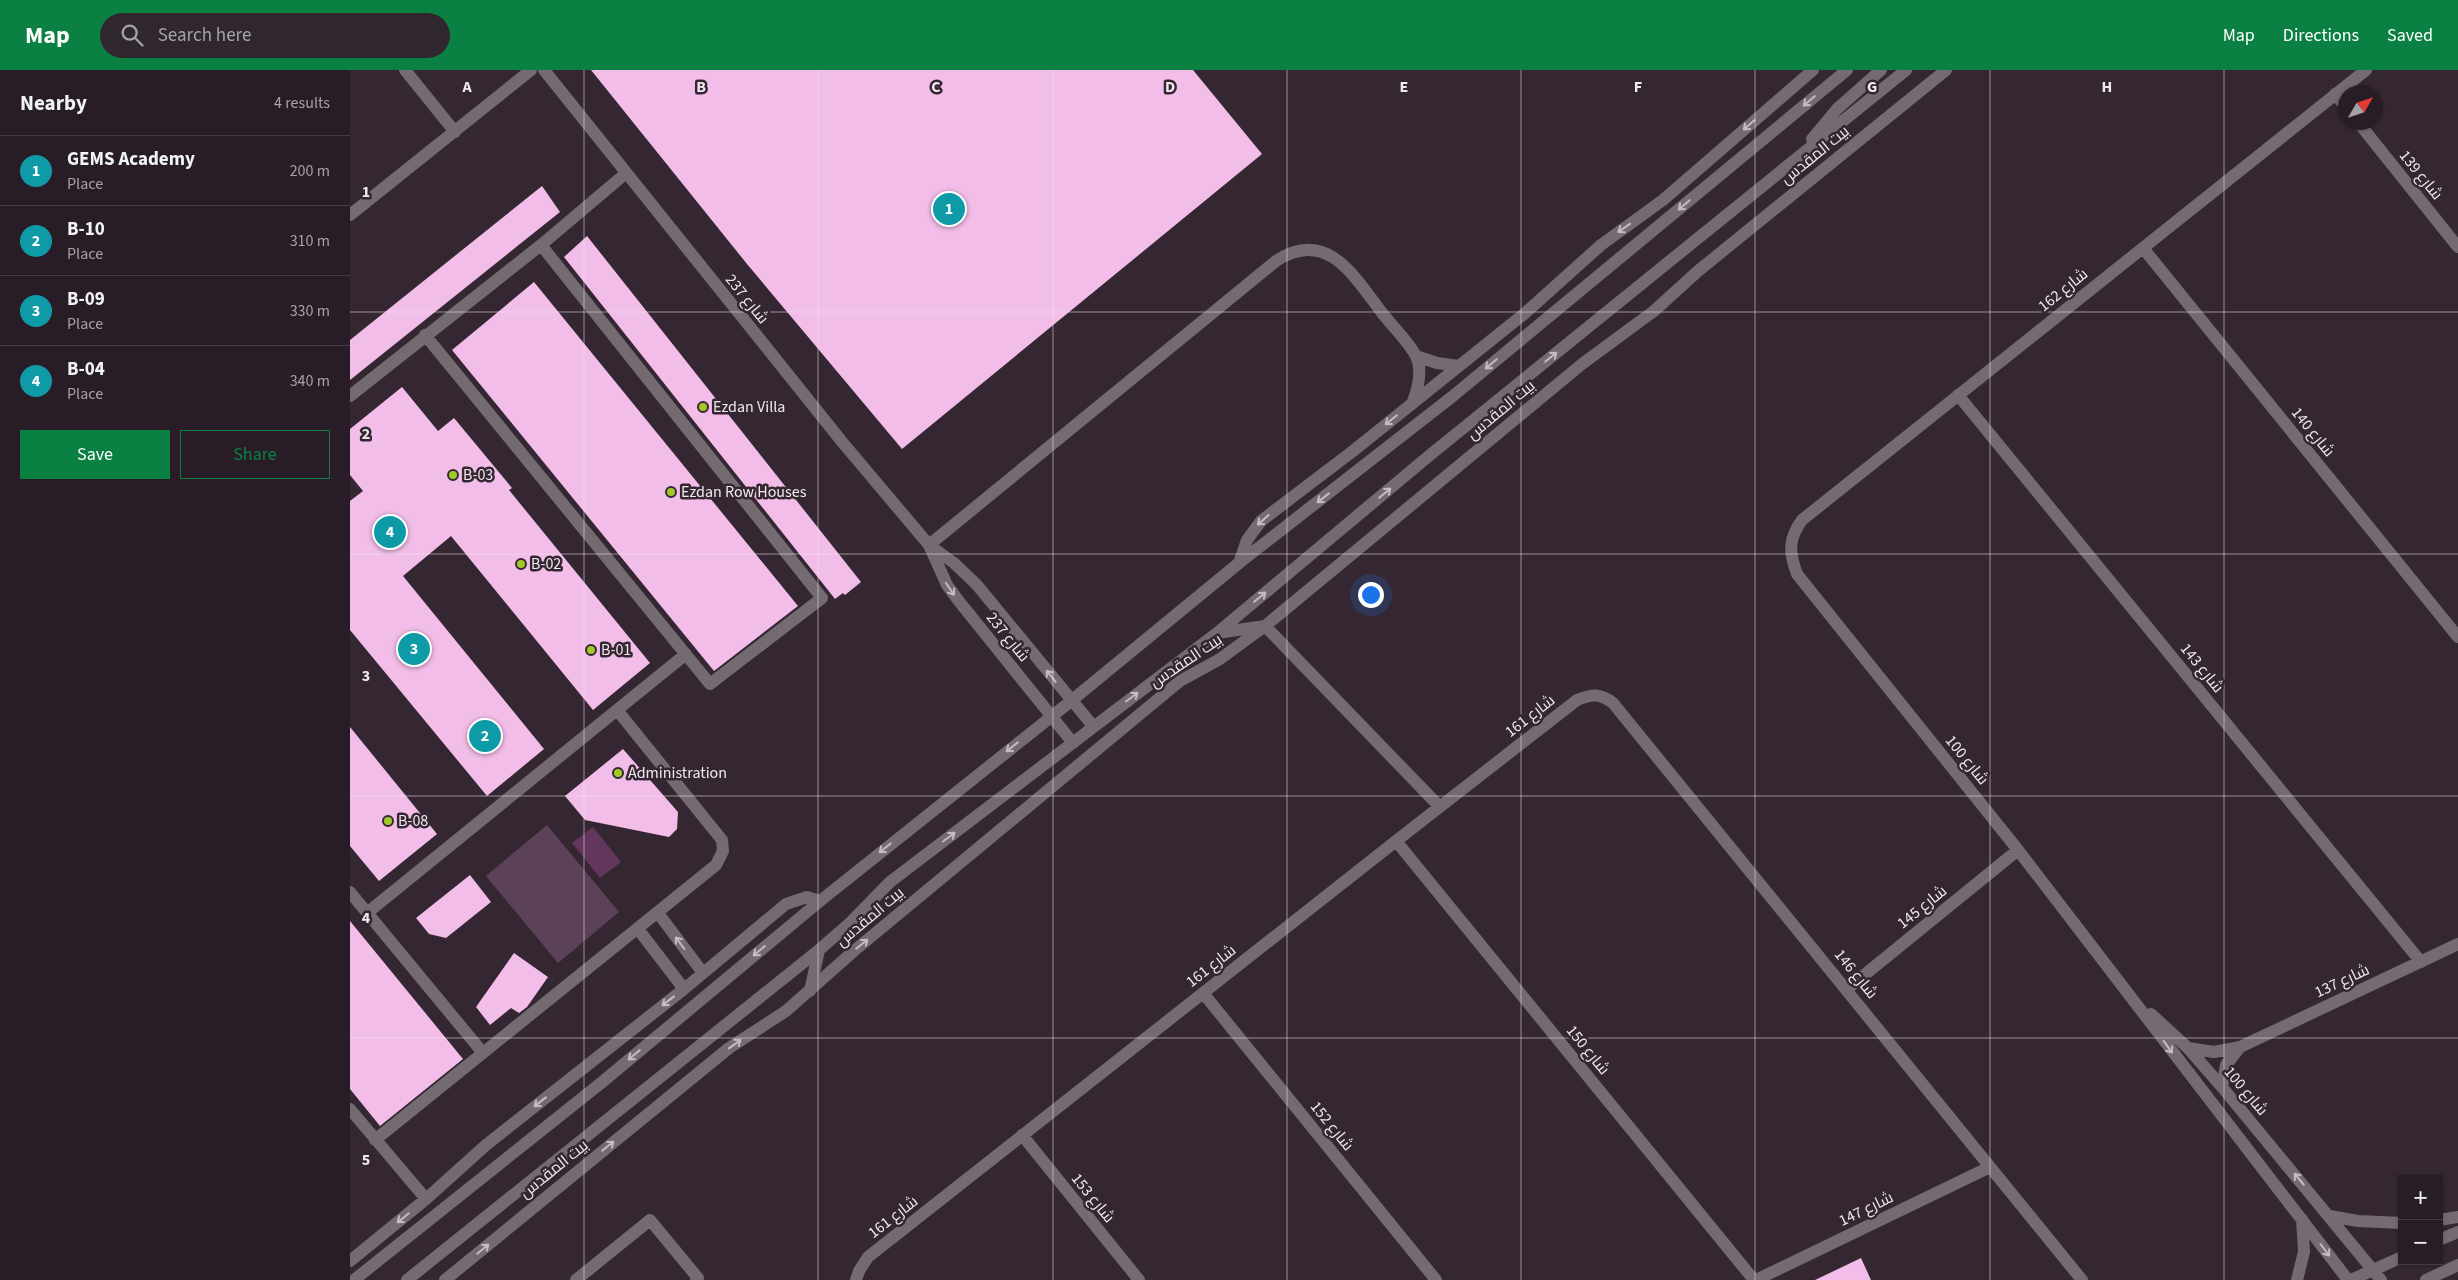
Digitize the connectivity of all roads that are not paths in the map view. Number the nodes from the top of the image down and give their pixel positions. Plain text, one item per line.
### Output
1 (405, 70) edge
2 (531, 70) edge
3 (544, 70) edge
4 (1813, 70) edge
5 (1847, 70) edge
6 (1881, 70) edge
7 (1906, 70) edge
8 (1946, 70) edge
9 (2366, 70) edge
10 (2335, 94) junction
11 (2338, 98) edge
12 (2364, 130) edge
13 (455, 132) junction
14 (1800, 155) junction
15 (625, 174) junction
16 (350, 216) edge
17 (541, 245) junction
18 (2458, 247) edge
19 (2143, 248) junction
20 (425, 335) junction
21 (1416, 356) junction
22 (1459, 366) junction
23 (1958, 395) junction
24 (350, 396) edge
25 (1412, 404) junction
26 (1790, 543) joint
27 (929, 545) junction
28 (1239, 563) junction
29 (1265, 626) junction
30 (1217, 633) junction
31 (2458, 637) edge
32 (686, 654) junction
33 (1600, 695) joint
34 (1071, 701) junction
35 (617, 710) junction
36 (1050, 717) junction
37 (1093, 726) junction
38 (1072, 743) junction
39 (1439, 806) junction
40 (1396, 841) junction
41 (2018, 850) junction
42 (350, 892) edge
43 (820, 901) junction
44 (367, 913) junction
45 (658, 913) junction
46 (638, 929) junction
47 (2458, 944) edge
48 (819, 950) junction
49 (2420, 962) junction
50 (703, 973) junction
51 (684, 988) junction
52 (1848, 989) junction
53 (810, 992) junction
54 (1202, 993) junction
55 (2130, 993) junction
56 (2240, 1047) junction
57 (2188, 1048) junction
58 (483, 1053) junction
59 (2222, 1087) junction
60 (350, 1109) edge
61 (1022, 1136) junction
62 (375, 1140) junction
63 (1990, 1166) junction
64 (426, 1199) junction
65 (2330, 1216) junction
66 (2458, 1218) edge
67 (2302, 1219) junction
68 (2443, 1220) edge
69 (2398, 1223) edge
70 (2458, 1232) edge
71 (2443, 1238) edge
72 (2398, 1260) edge
73 (350, 1261) edge
74 (2458, 1265) edge
75 (2377, 1275) edge
76 (354, 1280) edge
77 (407, 1280) edge
78 (446, 1280) edge
79 (576, 1280) edge
80 (696, 1280) edge
81 (856, 1280) edge
82 (1139, 1280) edge
83 (1436, 1280) edge
84 (1755, 1280) edge
85 (2082, 1280) edge
86 (2297, 1280) edge
87 (2350, 1280) edge
88 (2426, 1280) edge

1 - 13 street
2 - 13 street
3 - 15 street, شارع 237
4 -> 22 street
5 -> 28 street
6 - 14 street
7 - 14 street, بيت المقدس
8 - 29 street, بيت المقدس
9 - 10 street, شارع 162
10 - 11 street
10 - 19 street, شارع 162
12 - 18 street, شارع 139
13 - 16 street
30 -> 14 street, بيت المقدس
15 - 17 street
15 - 27 street, شارع 237
17 - 20 street
17 - 32 street
19 - 23 street, شارع 162
19 - 31 street, شارع 140
20 - 24 street
20 - 32 street
21 - 22 street
21 - 25 street
21 - 27 street
22 - 25 street
23 - 26 street, شارع 162
23 - 49 street, شارع 143
25 -> 28 street
26 - 41 street, شارع 100
34 -> 27 street, شارع 237
27 -> 36 street, شارع 237
28 - 34 street
29 - 30 street
29 - 39 street
53 -> 29 street, بيت المقدس
37 -> 30 street, بيت المقدس
32 - 35 street
33 - 39 street, شارع 161
33 - 52 street, شارع 146
34 - 36 street
34 - 37 street, شارع 237
35 - 44 street
35 - 45 street
36 - 38 street, شارع 237
36 -> 43 street
37 - 38 street, بيت المقدس
48 -> 38 street, بيت المقدس
39 - 40 street, شارع 161
40 - 54 street, شارع 161
40 - 84 street, شارع 150
41 - 52 street, شارع 145
41 - 55 street, شارع 100
42 - 44 street
43 - 50 street
43 -> 76 street
44 - 58 street
45 - 46 street
50 -> 45 street
46 - 51 street
46 - 58 street
47 - 49 street, شارع 137
48 - 53 street
48 - 77 street, بيت المقدس
49 - 56 street, شارع 137
50 - 51 street
51 -> 64 street
52 - 63 street, شارع 146
78 -> 53 street, بيت المقدس
54 - 61 street, شارع 161
54 - 83 street, شارع 152
55 - 57 street, شارع 100
55 -> 67 street, شارع 100
56 - 57 street, شارع 137
56 - 59 street, شارع 137
57 - 59 street, شارع 100
58 - 62 street
65 -> 59 street, شارع 100
60 - 62 street
61 - 81 street, شارع 161
61 - 82 street, شارع 153
62 - 64 street
63 - 84 street, شارع 147
63 - 85 street, شارع 146
64 -> 73 street
65 - 69 street
65 - 75 street, شارع 100
66 - 68 street
67 - 86 street
67 -> 87 street, شارع 100
70 - 71 street
72 - 75 street
74 - 88 street
75 - 87 street
79 - 80 street

